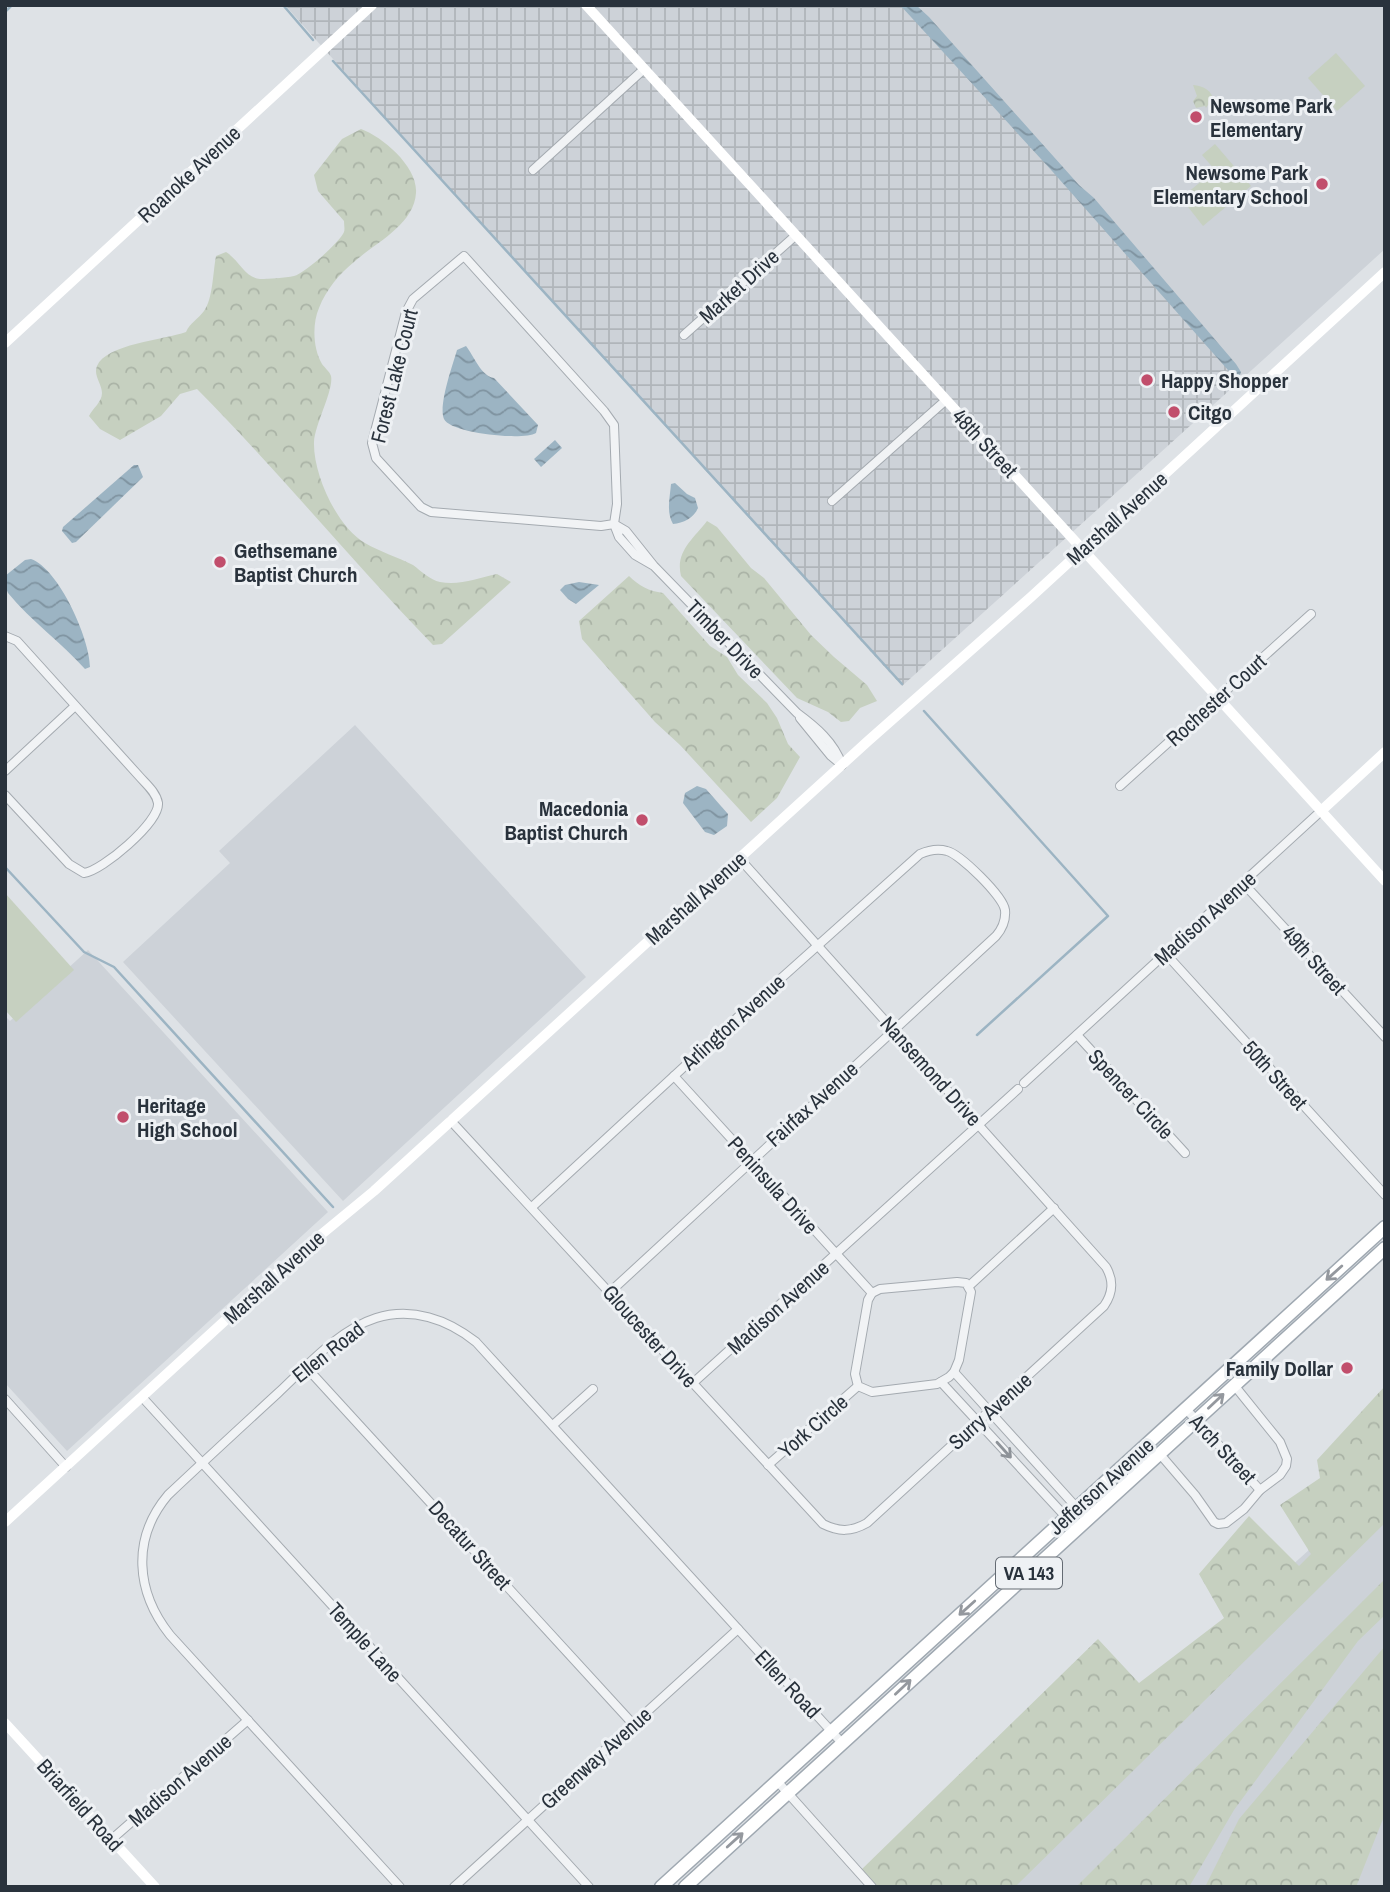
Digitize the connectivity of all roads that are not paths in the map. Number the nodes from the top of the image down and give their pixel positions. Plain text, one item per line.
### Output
1 (372, 5) edge
2 (586, 5) edge
3 (643, 70) junction
4 (533, 170) dead end
5 (795, 236) junction
6 (1385, 272) edge
7 (684, 335) dead end
8 (5, 343) edge
9 (946, 400) junction
10 (832, 501) dead end
11 (614, 524) junction
12 (1082, 550) junction
13 (1311, 614) dead end
14 (5, 636) edge
15 (1218, 699) junction
16 (75, 706) junction
17 (1385, 752) edge
18 (842, 765) junction
19 (5, 771) edge
20 (1121, 786) dead end
21 (5, 795) edge
22 (1321, 811) junction
23 (739, 859) junction
24 (1385, 881) edge
25 (1243, 883) junction
26 (1005, 911) joint
27 (818, 946) junction
28 (1166, 954) junction
29 (894, 1030) junction
30 (1077, 1035) junction
31 (1385, 1037) edge
32 (674, 1076) junction
33 (451, 1121) junction
34 (978, 1124) junction
35 (1185, 1153) dead end
36 (750, 1160) junction
37 (1385, 1195) edge
38 (532, 1208) junction
39 (1054, 1208) junction
40 (1385, 1227) edge
41 (1385, 1248) edge
42 (836, 1254) junction
43 (969, 1286) junction
44 (1112, 1288) joint
45 (610, 1292) junction
46 (872, 1293) junction
47 (306, 1367) junction
48 (954, 1372) junction
49 (941, 1382) junction
50 (693, 1383) junction
51 (1234, 1385) junction
52 (858, 1386) junction
53 (593, 1389) dead end
54 (142, 1397) junction
55 (5, 1399) edge
56 (1186, 1409) junction
57 (990, 1411) junction
58 (1196, 1420) junction
59 (978, 1422) junction
60 (553, 1425) junction
61 (1160, 1453) junction
62 (203, 1463) junction
63 (768, 1465) junction
64 (66, 1467) junction
65 (1260, 1490) junction
66 (1077, 1508) junction
67 (1066, 1518) junction
68 (1087, 1519) junction
69 (5, 1522) edge
70 (859, 1527) joint
71 (1076, 1529) junction
72 (738, 1629) junction
73 (248, 1720) junction
74 (5, 1723) edge
75 (633, 1724) junction
76 (832, 1731) junction
77 (842, 1743) junction
78 (777, 1781) junction
79 (788, 1793) junction
80 (528, 1820) junction
81 (112, 1839) junction
82 (865, 1878) junction
83 (149, 1885) edge
84 (400, 1887) edge
85 (454, 1887) edge
86 (589, 1887) edge
87 (661, 1887) edge
88 (685, 1887) edge
89 (856, 1887) edge
90 (872, 1887) edge

1 - 8 street, Roanoke Avenue
2 - 3 street, 48th Street
3 - 4 street
3 - 5 street, 48th Street
5 - 7 street, Market Drive
5 - 9 street, 48th Street
6 - 12 street, Marshall Avenue
9 - 10 street
9 - 12 street, 48th Street
11 - 11 street, Forest Lake Court
11 - 18 street, Timber Drive
12 - 15 street, 48th Street
12 - 18 street, Marshall Avenue
13 - 15 street, Rochester Court
14 - 16 street
15 - 20 street, Rochester Court
15 - 22 street, 48th Street
16 - 19 street
16 - 21 street
17 - 22 street, Madison Avenue
18 - 23 street, Marshall Avenue
22 - 24 street, 48th Street
22 - 25 street, Madison Avenue
23 - 27 street, Nansemond Drive
23 - 33 street, Marshall Avenue
25 - 28 street, Madison Avenue
25 - 31 street, 49th Street
26 - 27 street, Arlington Avenue
26 - 29 street, Fairfax Avenue
27 - 29 street, Nansemond Drive
27 - 32 street, Arlington Avenue
28 - 30 street, Madison Avenue
28 - 37 street, 50th Street
29 - 34 street, Nansemond Drive
29 - 36 street, Fairfax Avenue
30 - 34 street, Madison Avenue
30 - 35 street, Spencer Circle
32 - 36 street, Peninsula Drive
32 - 38 street, Arlington Avenue
33 - 38 street, Gloucester Drive
33 - 54 street, Marshall Avenue
34 - 39 street, Nansemond Drive
34 - 42 street, Madison Avenue
36 - 42 street, Peninsula Drive
36 - 45 street, Fairfax Avenue
38 - 45 street, Gloucester Drive
39 - 43 street
39 - 44 street, Nansemond Drive
40 -> 56 main road, Jefferson Avenue / VA 143
41 - 51 main road, Jefferson Avenue / VA 143
42 - 46 street, Peninsula Drive
42 - 50 street, Madison Avenue
43 - 46 street
43 - 48 street
44 - 57 street, Surry Avenue
45 - 50 street, Gloucester Drive
46 - 52 street, York Circle
47 - 60 street, Ellen Road
47 - 62 street, Ellen Road
47 - 75 street, Decatur Street
48 - 49 street
48 - 57 street
49 - 52 street, York Circle
49 - 59 street
50 - 63 street, Gloucester Drive
58 -> 51 main road, Jefferson Avenue / VA 143
51 - 65 street
52 - 63 street, York Circle
53 - 60 street
54 - 62 street, Temple Lane
54 - 64 street, Marshall Avenue
55 - 64 street
56 - 58 street, Arch Street
56 - 66 main road, Jefferson Avenue / VA 143
57 - 59 street, Surry Avenue
57 - 66 street
58 - 61 main road, Jefferson Avenue / VA 143
58 - 65 street, Arch Street
59 -> 67 street
59 - 70 street, Surry Avenue
60 - 72 street, Ellen Road
61 - 65 street
61 - 68 main road, Jefferson Avenue / VA 143
62 - 73 street, Ellen Road
62 - 80 street, Temple Lane
63 - 70 street, Gloucester Drive
64 - 69 street, Marshall Avenue
66 - 67 main road, Jefferson Avenue / VA 143
66 - 68 street
67 - 71 street
67 -> 76 main road, Jefferson Avenue / VA 143
68 - 71 main road, Jefferson Avenue / VA 143
77 -> 71 main road, Jefferson Avenue / VA 143
72 - 75 street, Greenway Avenue
72 - 76 street, Ellen Road
73 - 81 street, Madison Avenue
73 - 84 street, Ellen Road
74 - 81 street, Briarfield Road
75 - 80 street, Greenway Avenue
76 - 77 street, Ellen Road
76 - 78 main road, Jefferson Avenue / VA 143
77 - 79 main road, Jefferson Avenue / VA 143
78 - 79 street
78 - 87 main road, Jefferson Avenue / VA 143
79 - 82 street
88 -> 79 main road, Jefferson Avenue / VA 143
80 - 85 street, Greenway Avenue
80 - 86 street, Temple Lane
81 - 83 street, Briarfield Road
82 - 89 street
82 - 90 street

